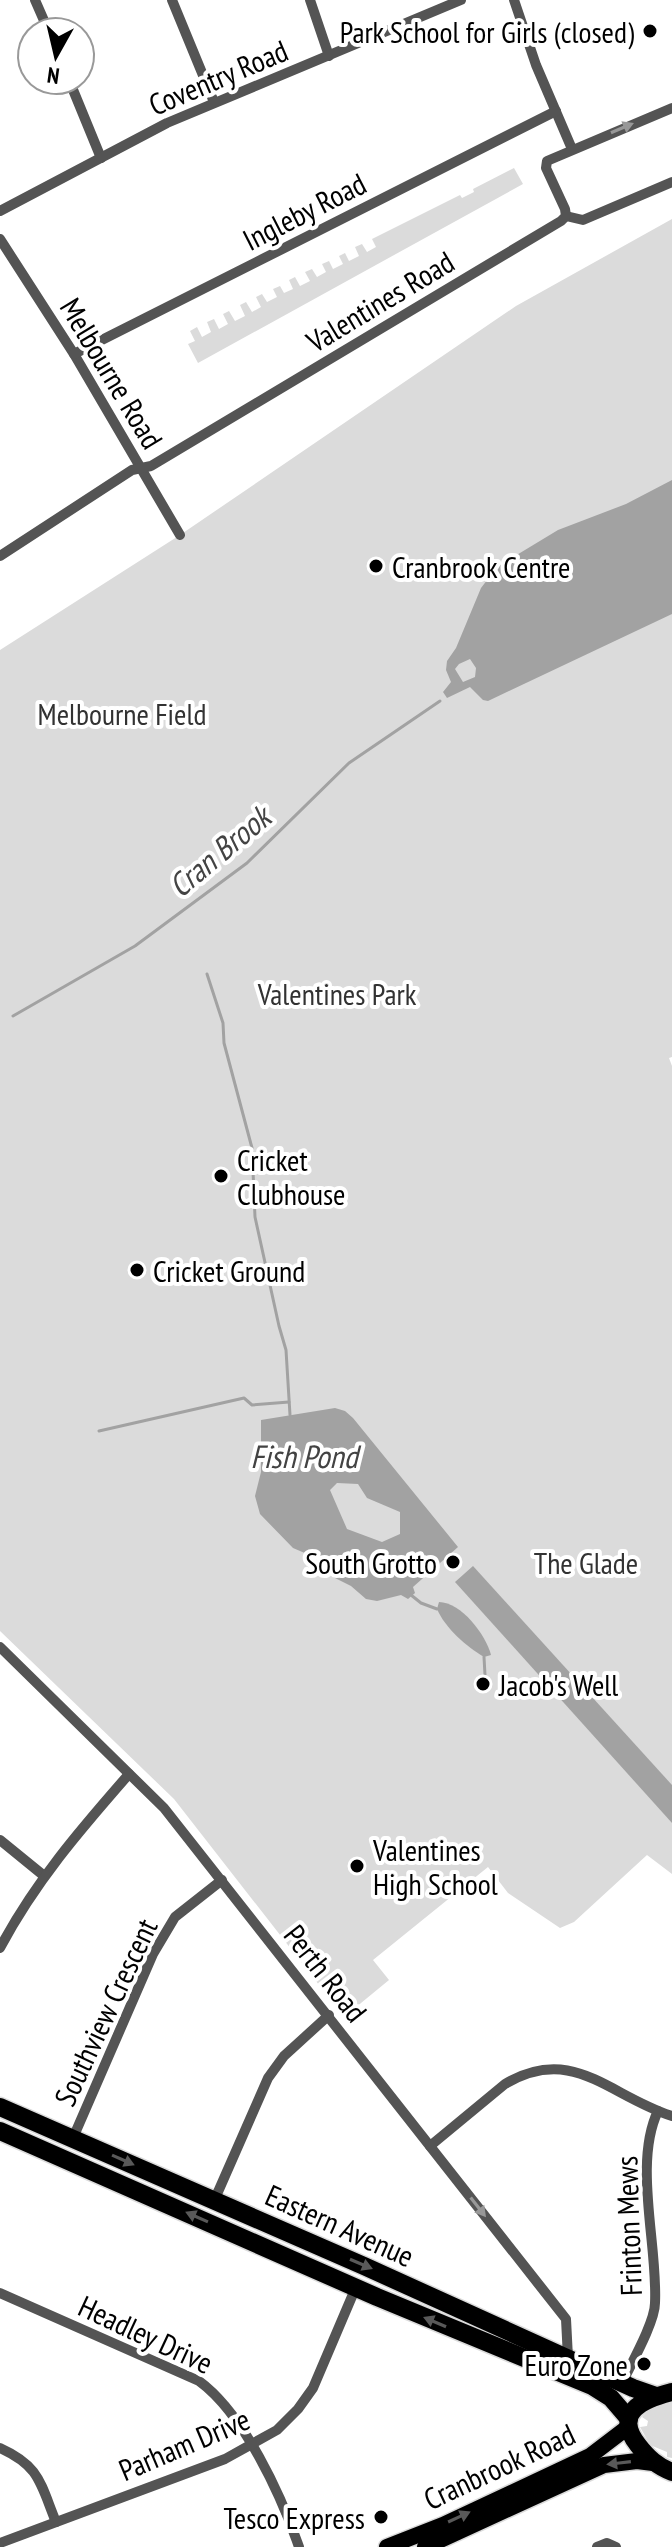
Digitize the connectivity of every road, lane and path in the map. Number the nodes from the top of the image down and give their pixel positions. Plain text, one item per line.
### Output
1 (172, 0) edge
2 (310, 0) edge
3 (461, 0) edge
4 (514, 0) edge
5 (329, 56) junction
6 (76, 96) edge
7 (214, 102) junction
8 (672, 108) edge
9 (556, 111) junction
10 (572, 149) junction
11 (101, 158) junction
12 (672, 182) edge
13 (0, 211) edge
14 (566, 216) junction
15 (0, 239) edge
16 (74, 354) junction
17 (141, 467) junction
18 (180, 535) dead end
19 (0, 556) edge
20 (0, 1647) edge
21 (129, 1774) junction
22 (0, 1840) edge
23 (43, 1875) junction
24 (222, 1880) junction
25 (0, 1948) edge
26 (329, 2015) junction
27 (0, 2107) edge
28 (658, 2111) junction
29 (672, 2116) edge
30 (0, 2131) edge
31 (73, 2138) junction
32 (430, 2146) junction
33 (214, 2201) junction
34 (356, 2287) junction
35 (0, 2293) edge
36 (568, 2358) junction
37 (622, 2383) junction
38 (664, 2394) edge
39 (628, 2423) junction
40 (250, 2444) junction
41 (0, 2448) edge
42 (667, 2471) edge
43 (56, 2522) junction
44 (0, 2543) edge
45 (299, 2547) edge
46 (387, 2547) edge
47 (425, 2547) edge
48 (597, 2547) edge
49 (616, 2547) edge

1 - 7 street
2 - 5 street
3 - 5 street, Coventry Road
4 - 9 street
5 - 7 street, Coventry Road
6 - 11 street
7 - 11 street, Coventry Road
10 -> 8 street
9 - 10 street
9 - 16 street, Ingleby Road
10 - 14 street
11 - 13 street, Coventry Road
12 - 14 street
14 - 17 street, Valentines Road
15 - 16 street, Melbourne Road
16 - 17 street, Melbourne Road
17 - 18 street, Melbourne Road
17 - 19 street, Valentines Road
20 - 21 street, Perth Road
21 - 23 street
21 - 24 street, Perth Road
22 - 23 street
23 - 25 street
24 - 26 street, Perth Road
24 - 31 street, Southview Crescent
26 - 32 street, Perth Road
26 - 33 street
27 - 31 highway, Eastern Avenue
28 - 29 street
28 - 32 street
28 - 37 street, Frinton Mews
34 -> 30 highway, Eastern Avenue
31 -> 33 highway, Eastern Avenue
32 -> 36 street, Perth Road
33 -> 36 highway, Eastern Avenue
39 -> 34 highway, Eastern Avenue
34 - 40 street, Parham Drive
35 - 40 street, Headley Drive
36 - 37 highway, Eastern Avenue
37 - 38 highway, Eastern Avenue
38 - 39 highway
39 - 42 highway, Eastern Avenue
46 -> 39 main road, Cranbrook Road
40 - 43 street, Parham Drive
40 - 45 street, Headley Drive
41 - 43 street
42 -> 47 main road, Cranbrook Road
43 - 44 street, Parham Drive
48 - 49 street

